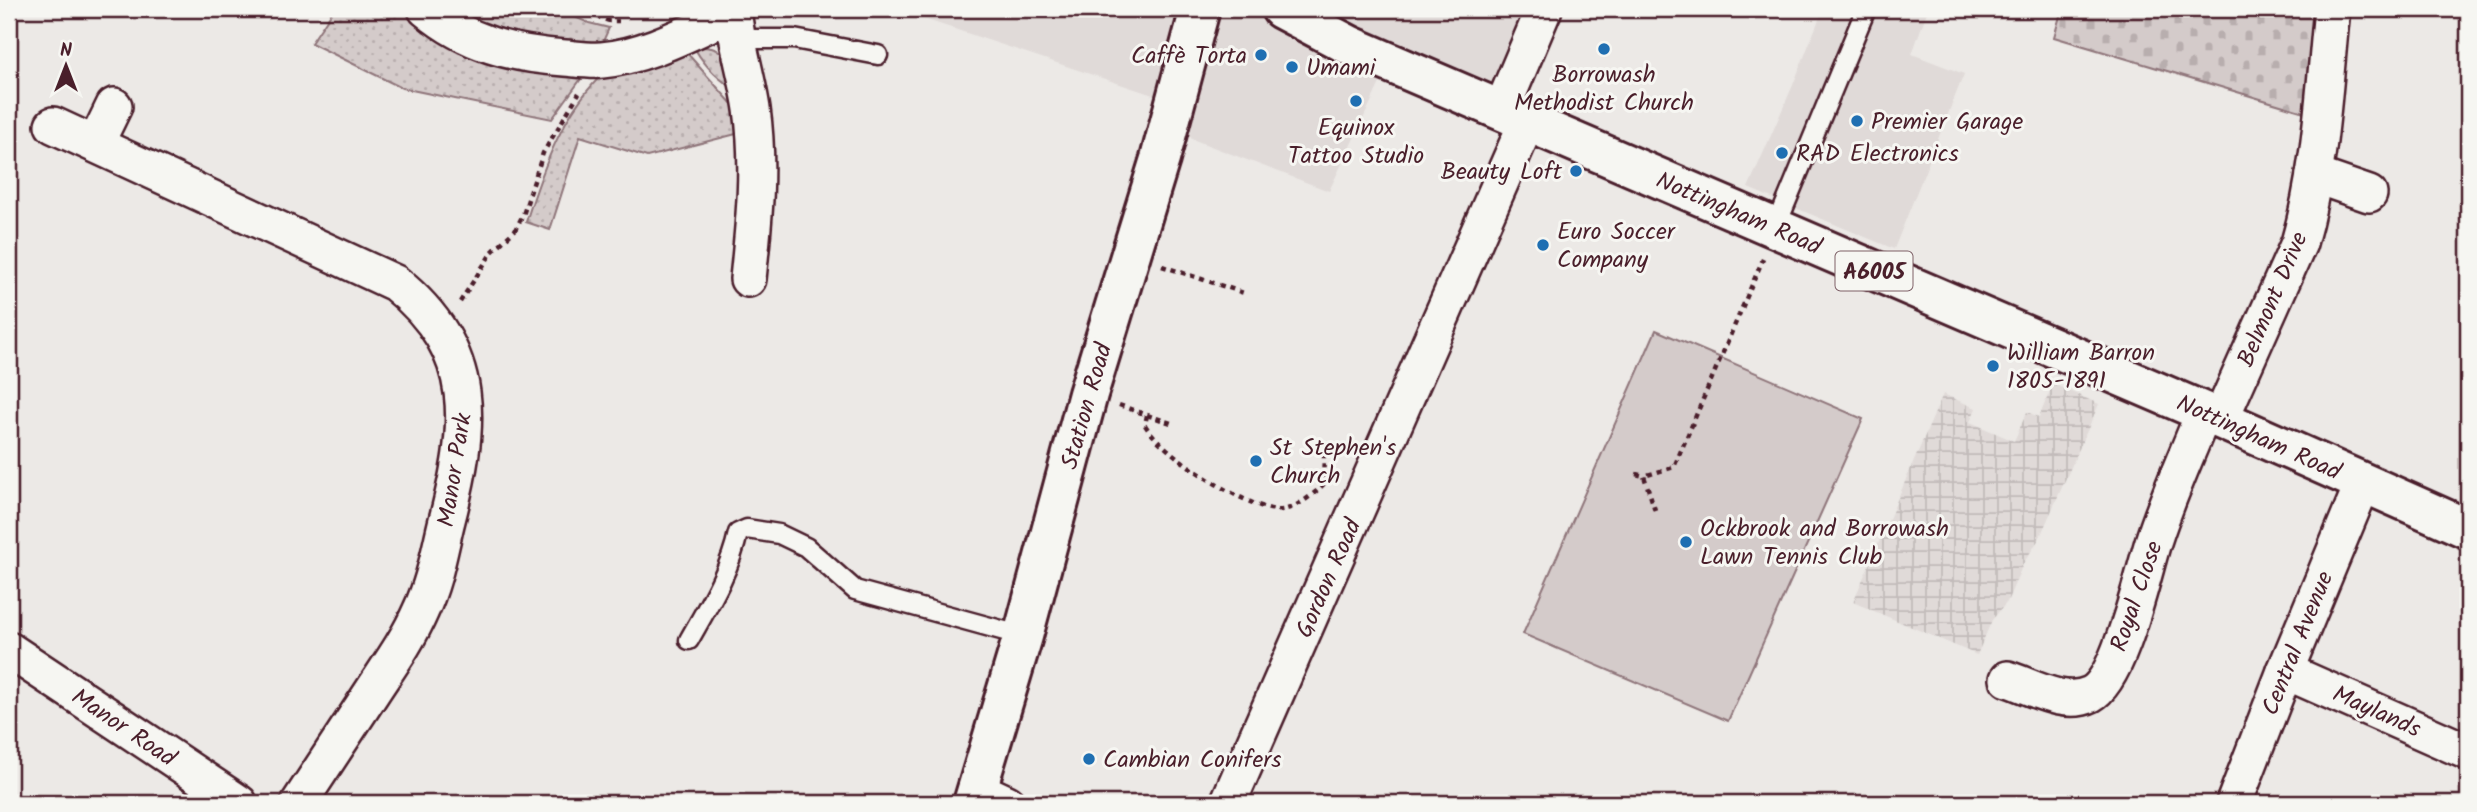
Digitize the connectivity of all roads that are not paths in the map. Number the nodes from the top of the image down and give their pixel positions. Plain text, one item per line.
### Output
1 (426, 9) edge
2 (1200, 9) edge
3 (1281, 9) edge
4 (1544, 9) edge
5 (1866, 9) edge
6 (2332, 9) edge
7 (735, 20) edge
8 (878, 55) dead end
9 (114, 106) dead end
10 (1514, 116) junction
11 (53, 125) dead end
12 (96, 143) junction
13 (2314, 175) junction
14 (2369, 194) dead end
15 (1776, 229) junction
16 (748, 279) dead end
17 (2212, 416) junction
18 (2363, 483) junction
19 (2468, 529) edge
20 (1023, 636) junction
21 (689, 640) dead end
22 (9, 650) edge
23 (2285, 671) junction
24 (2008, 679) dead end
25 (2468, 752) edge
26 (986, 799) edge
27 (239, 803) edge
28 (299, 803) edge
29 (1228, 803) edge
30 (2234, 803) edge

1 - 7 street
2 - 20 main road, Station Road
3 - 10 main road, Nottingham Road / A6005
4 - 10 street, Gordon Road
5 - 15 lane
6 - 13 street, Belmont Drive
7 - 8 lane
7 - 16 street
9 - 12 street
10 - 15 main road, Nottingham Road / A6005
10 - 29 street, Gordon Road
11 - 12 street, Manor Park
12 - 28 street, Manor Park
13 - 14 street
13 - 17 street, Belmont Drive
15 - 17 main road, Nottingham Road / A6005
17 - 18 main road, Nottingham Road / A6005
17 - 24 street, Royal Close
18 - 19 main road, Nottingham Road / A6005
18 - 23 street, Central Avenue
20 - 21 lane
20 - 26 main road, Station Road
22 - 27 street, Manor Road
23 - 25 street, Maylands
23 - 30 street, Central Avenue

